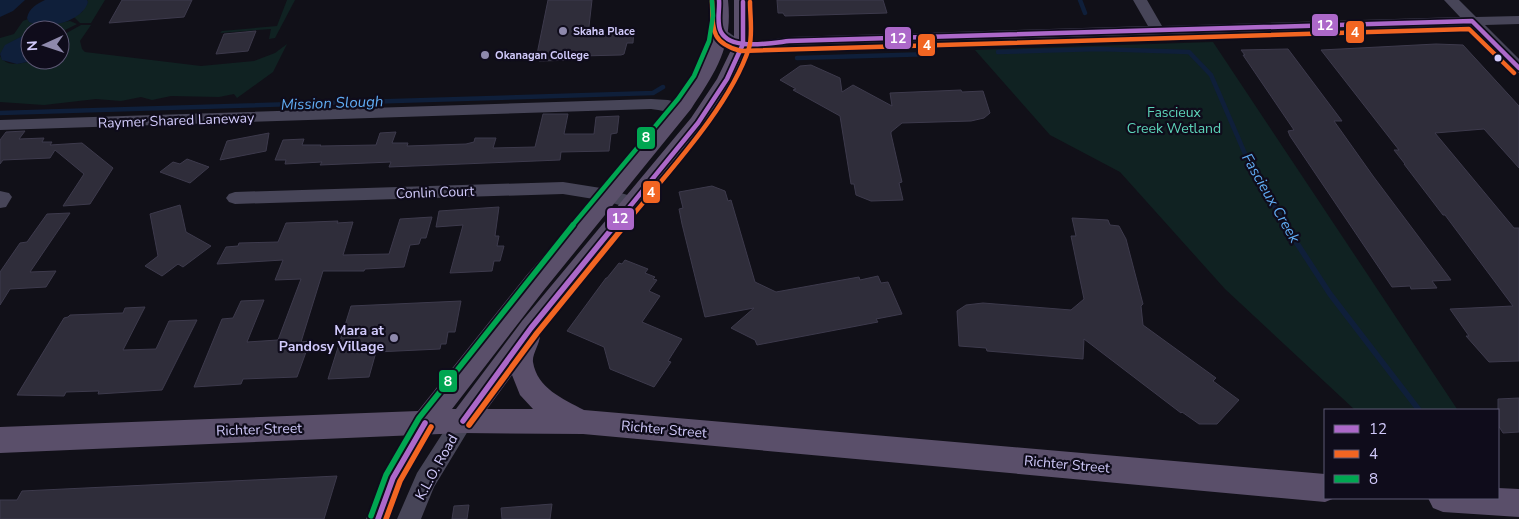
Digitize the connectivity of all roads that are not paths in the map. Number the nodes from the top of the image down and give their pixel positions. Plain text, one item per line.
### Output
1 (719, 0) edge
2 (743, 0) edge
3 (1140, 0) edge
4 (1451, 0) edge
5 (1519, 20) edge
6 (1472, 21) junction
7 (1157, 30) junction
8 (720, 32) junction
9 (744, 40) junction
10 (1519, 68) edge
11 (680, 109) junction
12 (0, 125) edge
13 (607, 196) junction
14 (0, 197) edge
15 (235, 198) dead end
16 (0, 202) edge
17 (632, 203) junction
18 (531, 328) junction
19 (463, 421) junction
20 (583, 422) junction
21 (425, 423) junction
22 (0, 440) edge
23 (1324, 488) edge
24 (1458, 499) edge
25 (1519, 503) edge
26 (378, 519) edge
27 (409, 519) edge

1 - 8 main road
2 - 9 main road, K.L.O. Road
3 - 7 street
4 - 6 street
5 - 6 street
6 - 7 street
6 - 10 street
7 - 9 street
8 - 9 street
8 - 11 main road
9 - 17 main road, K.L.O. Road
11 - 12 street, Raymer Shared Laneway
11 - 13 main road
13 - 15 street, Conlin Court
13 - 17 street, Conlin Court
13 - 21 main road
14 - 16 street
17 - 18 main road, K.L.O. Road
18 - 19 main road, K.L.O. Road
18 - 20 main road
19 - 20 main road, Richter Street
19 - 21 main road, Richter Street
19 - 27 street, K.L.O. Road
20 - 23 main road, Richter Street
21 - 22 main road, Richter Street
21 - 26 street
24 - 25 main road

